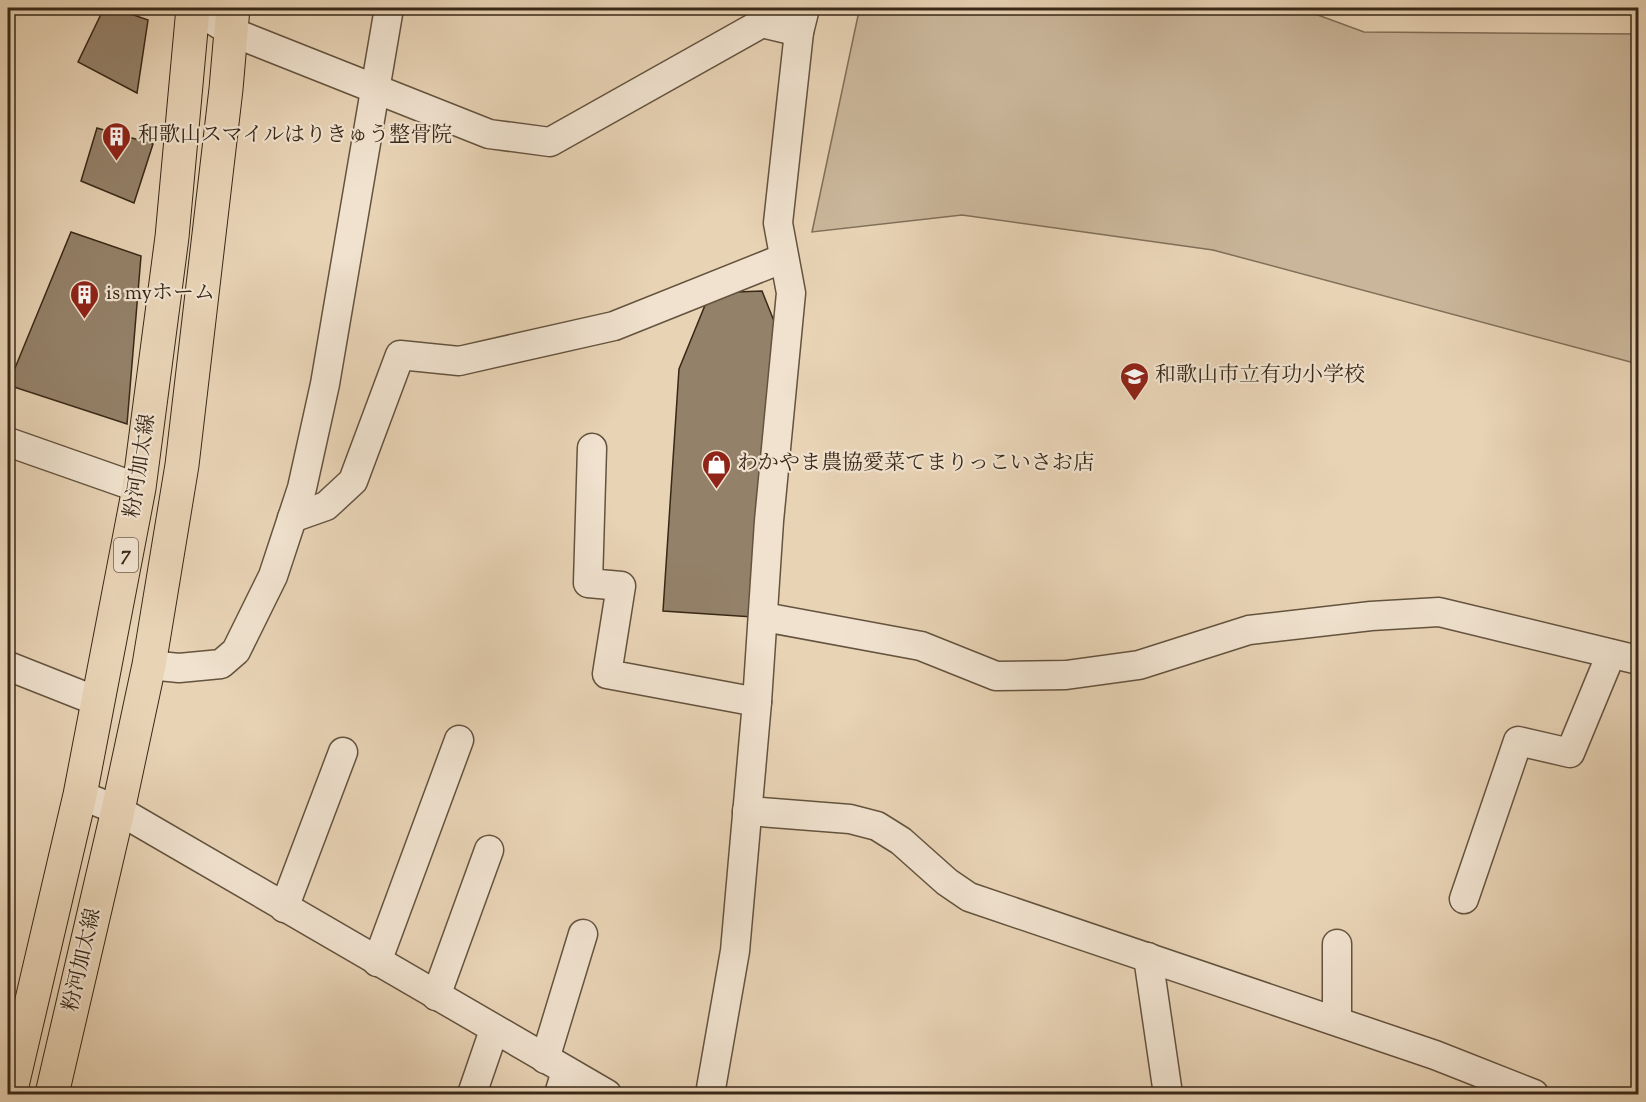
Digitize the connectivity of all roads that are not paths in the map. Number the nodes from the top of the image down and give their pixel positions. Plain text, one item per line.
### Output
1 (193, 8) edge
2 (390, 8) edge
3 (233, 20) edge
4 (802, 20) edge
5 (375, 90) junction
6 (784, 258) junction
7 (8, 442) edge
8 (592, 448) dead end
9 (139, 488) junction
10 (292, 518) junction
11 (764, 617) junction
12 (1611, 654) junction
13 (1638, 660) edge
14 (149, 665) junction
15 (8, 666) edge
16 (99, 702) junction
17 (757, 702) junction
18 (459, 740) dead end
19 (343, 752) dead end
20 (80, 795) junction
21 (118, 810) junction
22 (747, 811) junction
23 (489, 850) dead end
24 (1464, 899) dead end
25 (284, 908) junction
26 (583, 934) dead end
27 (1337, 944) dead end
28 (1148, 957) junction
29 (377, 962) junction
30 (436, 996) junction
31 (1337, 1021) junction
32 (494, 1030) junction
33 (556, 1075) edge
34 (10, 1095) edge
35 (52, 1095) edge
36 (472, 1095) edge
37 (607, 1095) edge
38 (710, 1095) edge
39 (1168, 1095) edge
40 (1534, 1095) edge

1 - 3 street
1 - 9 main road, 粉河加太線 / 7
2 - 5 street
3 - 5 street
3 - 14 main road, 粉河加太線 / 7
4 - 5 street
4 - 6 street
5 - 10 street
6 - 10 street
6 - 11 street
7 - 9 street
8 - 17 street
9 - 16 main road, 粉河加太線 / 7
10 - 14 street
11 - 12 street
11 - 17 street
12 - 13 street
12 - 24 street
14 - 21 main road, 粉河加太線 / 7
15 - 16 street
16 - 20 main road, 粉河加太線 / 7
17 - 22 street
18 - 29 street
19 - 25 street
20 - 21 street
20 - 34 main road, 粉河加太線 / 7
21 - 25 street
21 - 35 main road, 粉河加太線 / 7
22 - 28 street
22 - 38 street
23 - 30 street
25 - 29 street
26 - 33 street
27 - 31 street
28 - 31 street
28 - 39 street
29 - 30 street
30 - 32 street
31 - 40 street
32 - 33 street
32 - 36 street
33 - 37 street

